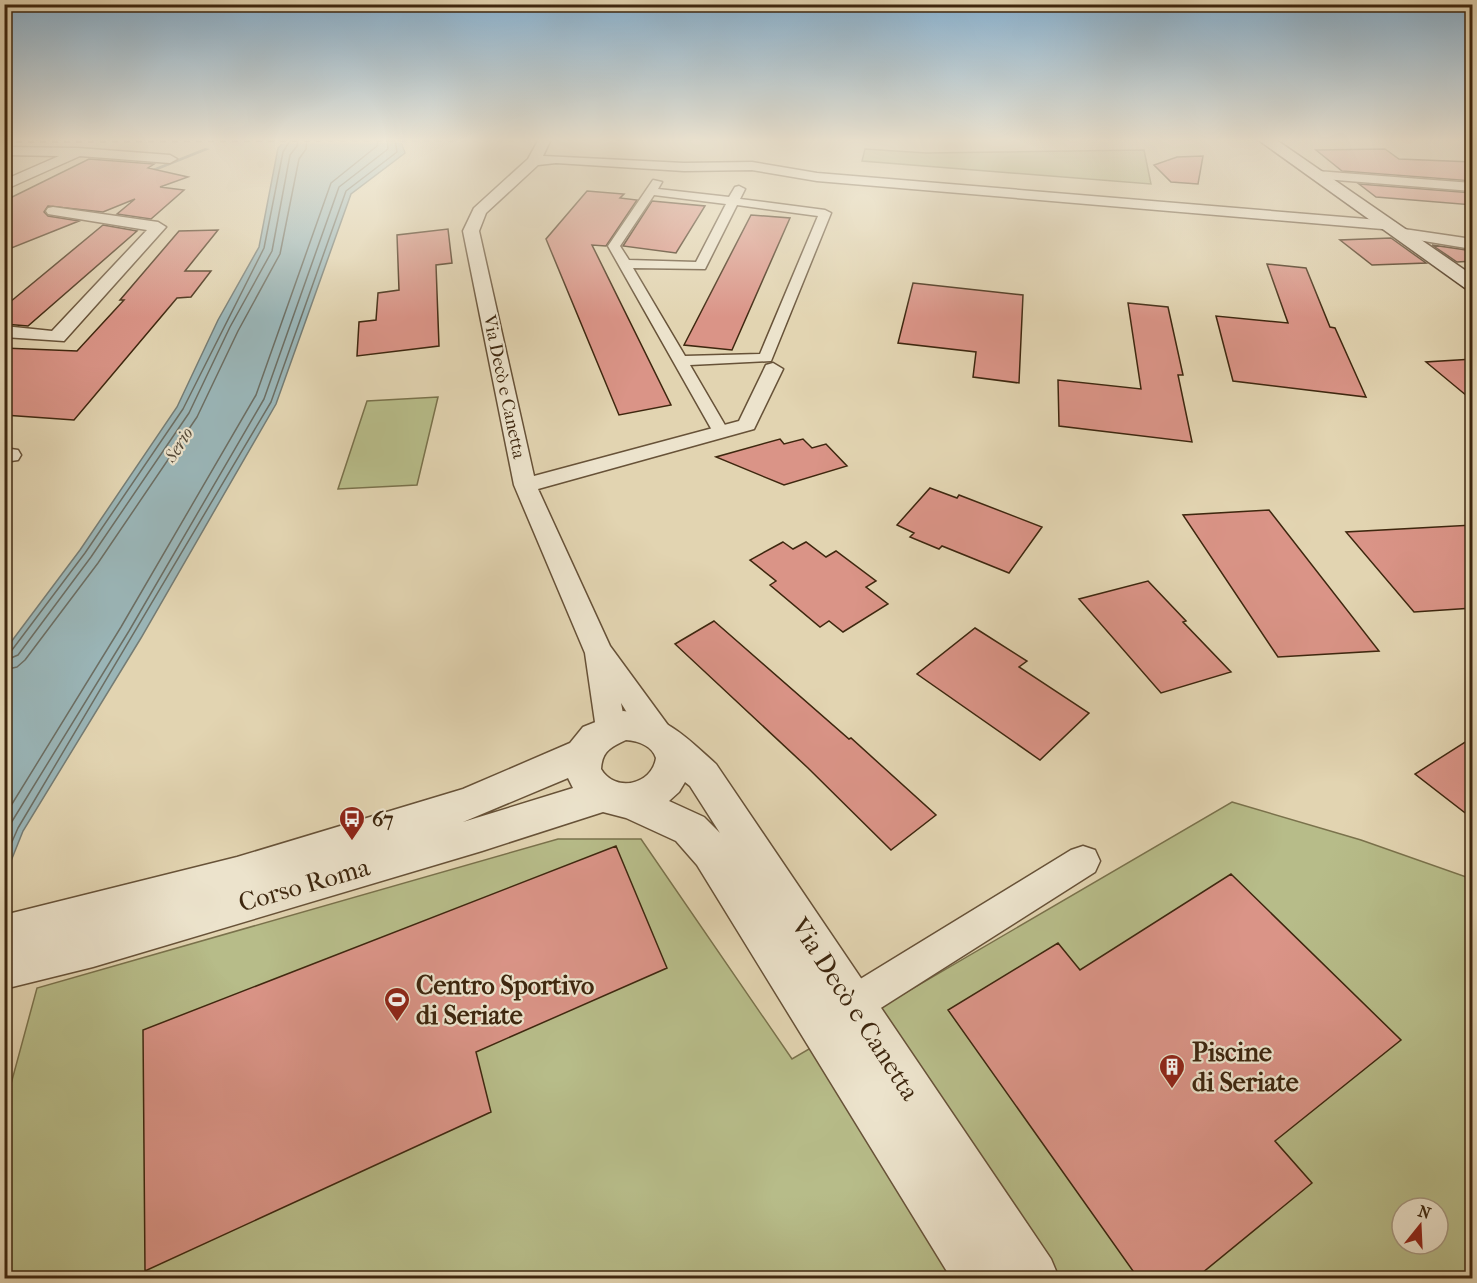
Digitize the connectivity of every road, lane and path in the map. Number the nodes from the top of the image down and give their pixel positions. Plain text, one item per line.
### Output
1 (492, 199) edge
2 (646, 199) edge
3 (734, 199) edge
4 (759, 199) edge
5 (1060, 199) edge
6 (1351, 199) edge
7 (52, 211) dead end
8 (1395, 229) junction
9 (1473, 244) edge
10 (626, 264) junction
11 (1473, 284) edge
12 (4, 331) edge
13 (681, 361) junction
14 (773, 369) dead end
15 (721, 432) junction
16 (525, 485) junction
17 (598, 651) junction
18 (664, 739) junction
19 (597, 741) junction
20 (615, 798) junction
21 (1083, 861) dead end
22 (91, 930) junction
23 (4, 936) edge
24 (4, 967) edge
25 (852, 1005) junction
26 (982, 1278) edge
27 (1032, 1278) edge

1 - 16 street, Via Decò e Canetta
2 - 10 street
3 - 10 street
4 - 13 street
5 - 8 street
6 - 8 street
7 - 12 street
8 - 9 street
8 - 11 street
10 - 13 street
13 - 15 street
14 - 15 street
15 - 16 street
16 - 17 street, Via Decò e Canetta
17 - 18 street, Via Decò e Canetta
17 - 19 street, Via Decò e Canetta
18 - 19 street, Corso Roma
18 - 20 street, Corso Roma
18 - 25 street, Via Decò e Canetta
19 - 20 street
19 - 22 street, Corso Roma
20 - 22 street, Corso Roma
20 - 26 street, Via Decò e Canetta
21 - 25 street
22 - 23 street, Corso Roma
22 - 24 street, Corso Roma
25 - 27 street, Via Decò e Canetta

